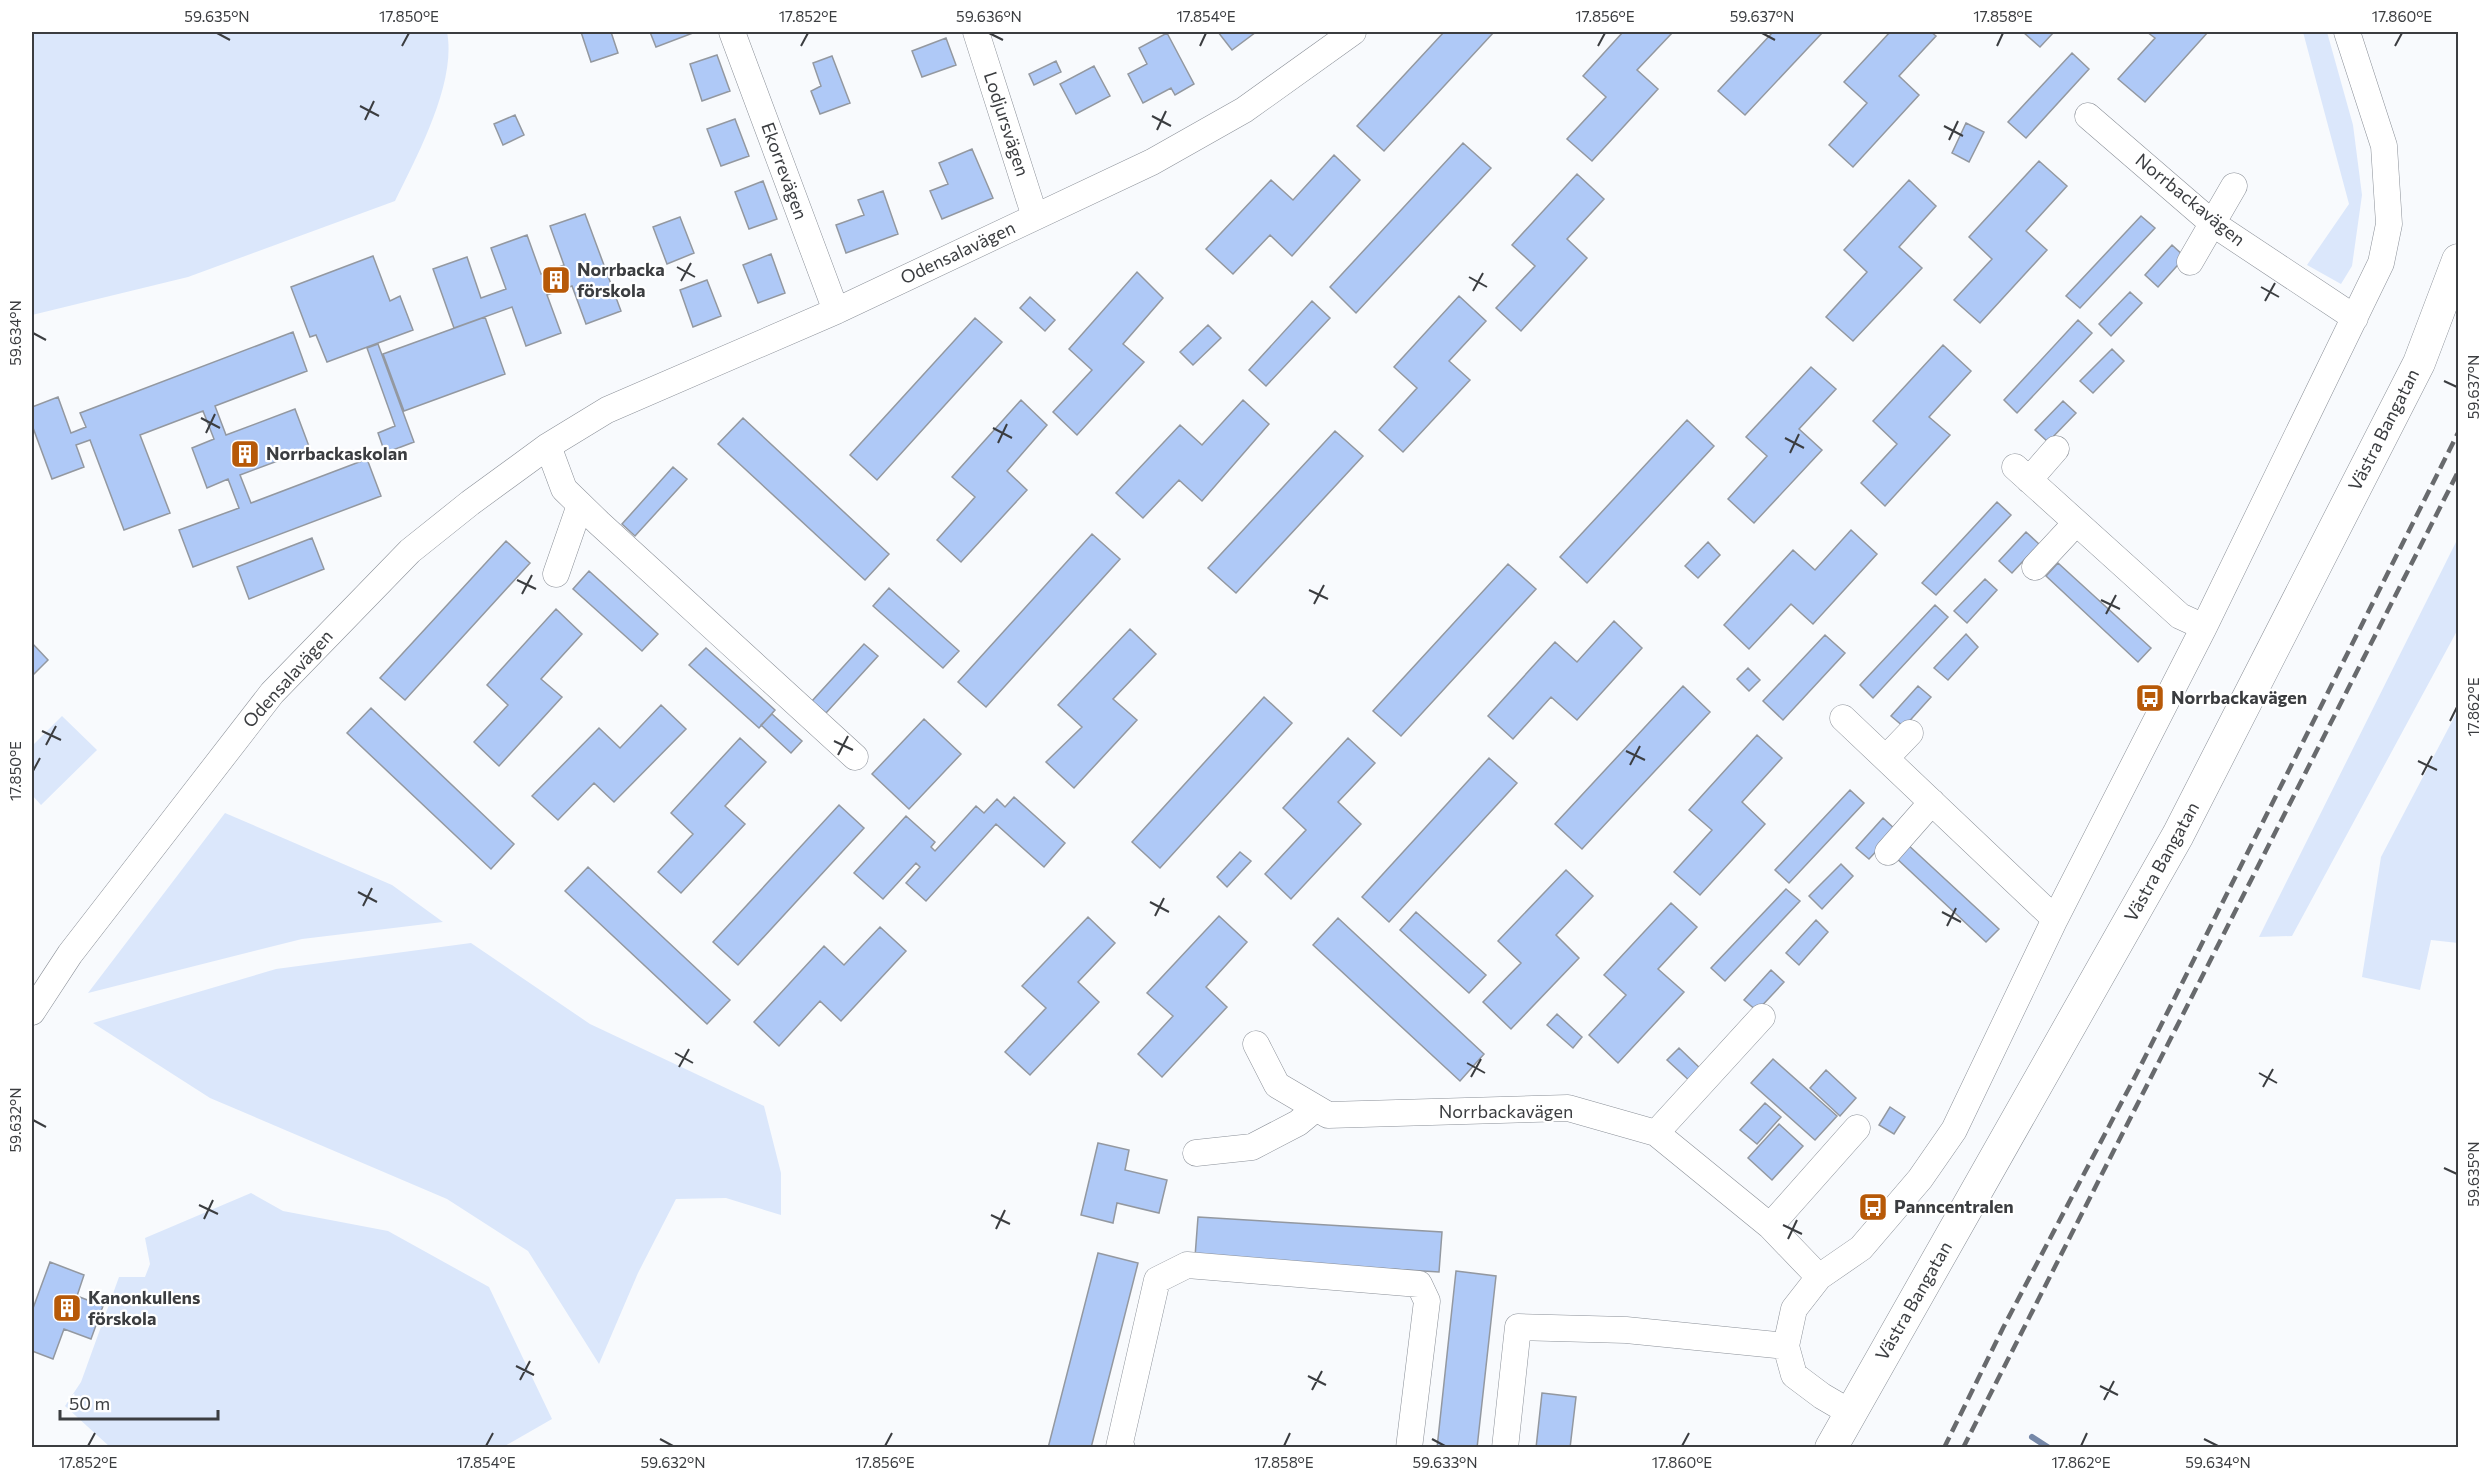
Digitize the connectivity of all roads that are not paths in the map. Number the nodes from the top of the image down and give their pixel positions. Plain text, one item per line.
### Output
1 (732, 32) edge
2 (976, 32) edge
3 (1353, 32) edge
4 (2347, 32) edge
5 (2088, 116) dead end
6 (2234, 186) dead end
7 (1035, 217) junction
8 (2212, 223) junction
9 (2458, 260) edge
10 (2190, 262) dead end
11 (836, 311) junction
12 (2355, 318) junction
13 (548, 446) junction
14 (2056, 449) dead end
15 (580, 505) junction
16 (2075, 524) junction
17 (2035, 567) dead end
18 (556, 574) dead end
19 (2204, 627) junction
20 (1844, 718) dead end
21 (1910, 733) dead end
22 (855, 757) dead end
23 (1886, 758) junction
24 (1932, 802) junction
25 (1888, 852) dead end
26 (2055, 919) junction
27 (32, 1012) edge
28 (1762, 1017) dead end
29 (1256, 1044) dead end
30 (1315, 1109) junction
31 (1857, 1128) dead end
32 (1656, 1133) junction
33 (1196, 1153) dead end
34 (1770, 1226) junction
35 (1820, 1276) junction
36 (1785, 1346) junction
37 (1851, 1413) junction
38 (1122, 1448) edge
39 (1409, 1448) edge
40 (1505, 1448) edge
41 (1831, 1448) edge

1 - 11 street, Ekorrevägen
2 - 7 street, Lodjursvägen
3 - 7 street, Odensalavägen
4 - 12 street
5 - 8 street, Norrbackavägen
6 - 8 street
7 - 11 street, Odensalavägen
8 - 10 street
8 - 12 street, Norrbackavägen
9 - 37 street, Västra Bangatan
11 - 13 street, Odensalavägen
12 - 19 street
13 - 15 street
13 - 27 street, Odensalavägen
14 - 16 street
15 - 18 street
15 - 22 street
16 - 17 street
16 - 19 street
19 - 26 street
20 - 23 street
21 - 23 street
23 - 24 street
24 - 25 street
24 - 26 street
26 - 35 street
28 - 32 street
29 - 30 street, Norrbackavägen
30 - 32 street, Norrbackavägen
30 - 33 street
31 - 34 street
32 - 34 street, Norrbackavägen
34 - 35 street, Norrbackavägen
35 - 36 street
36 - 37 street
36 - 40 street
37 - 41 street, Västra Bangatan
38 - 39 street

